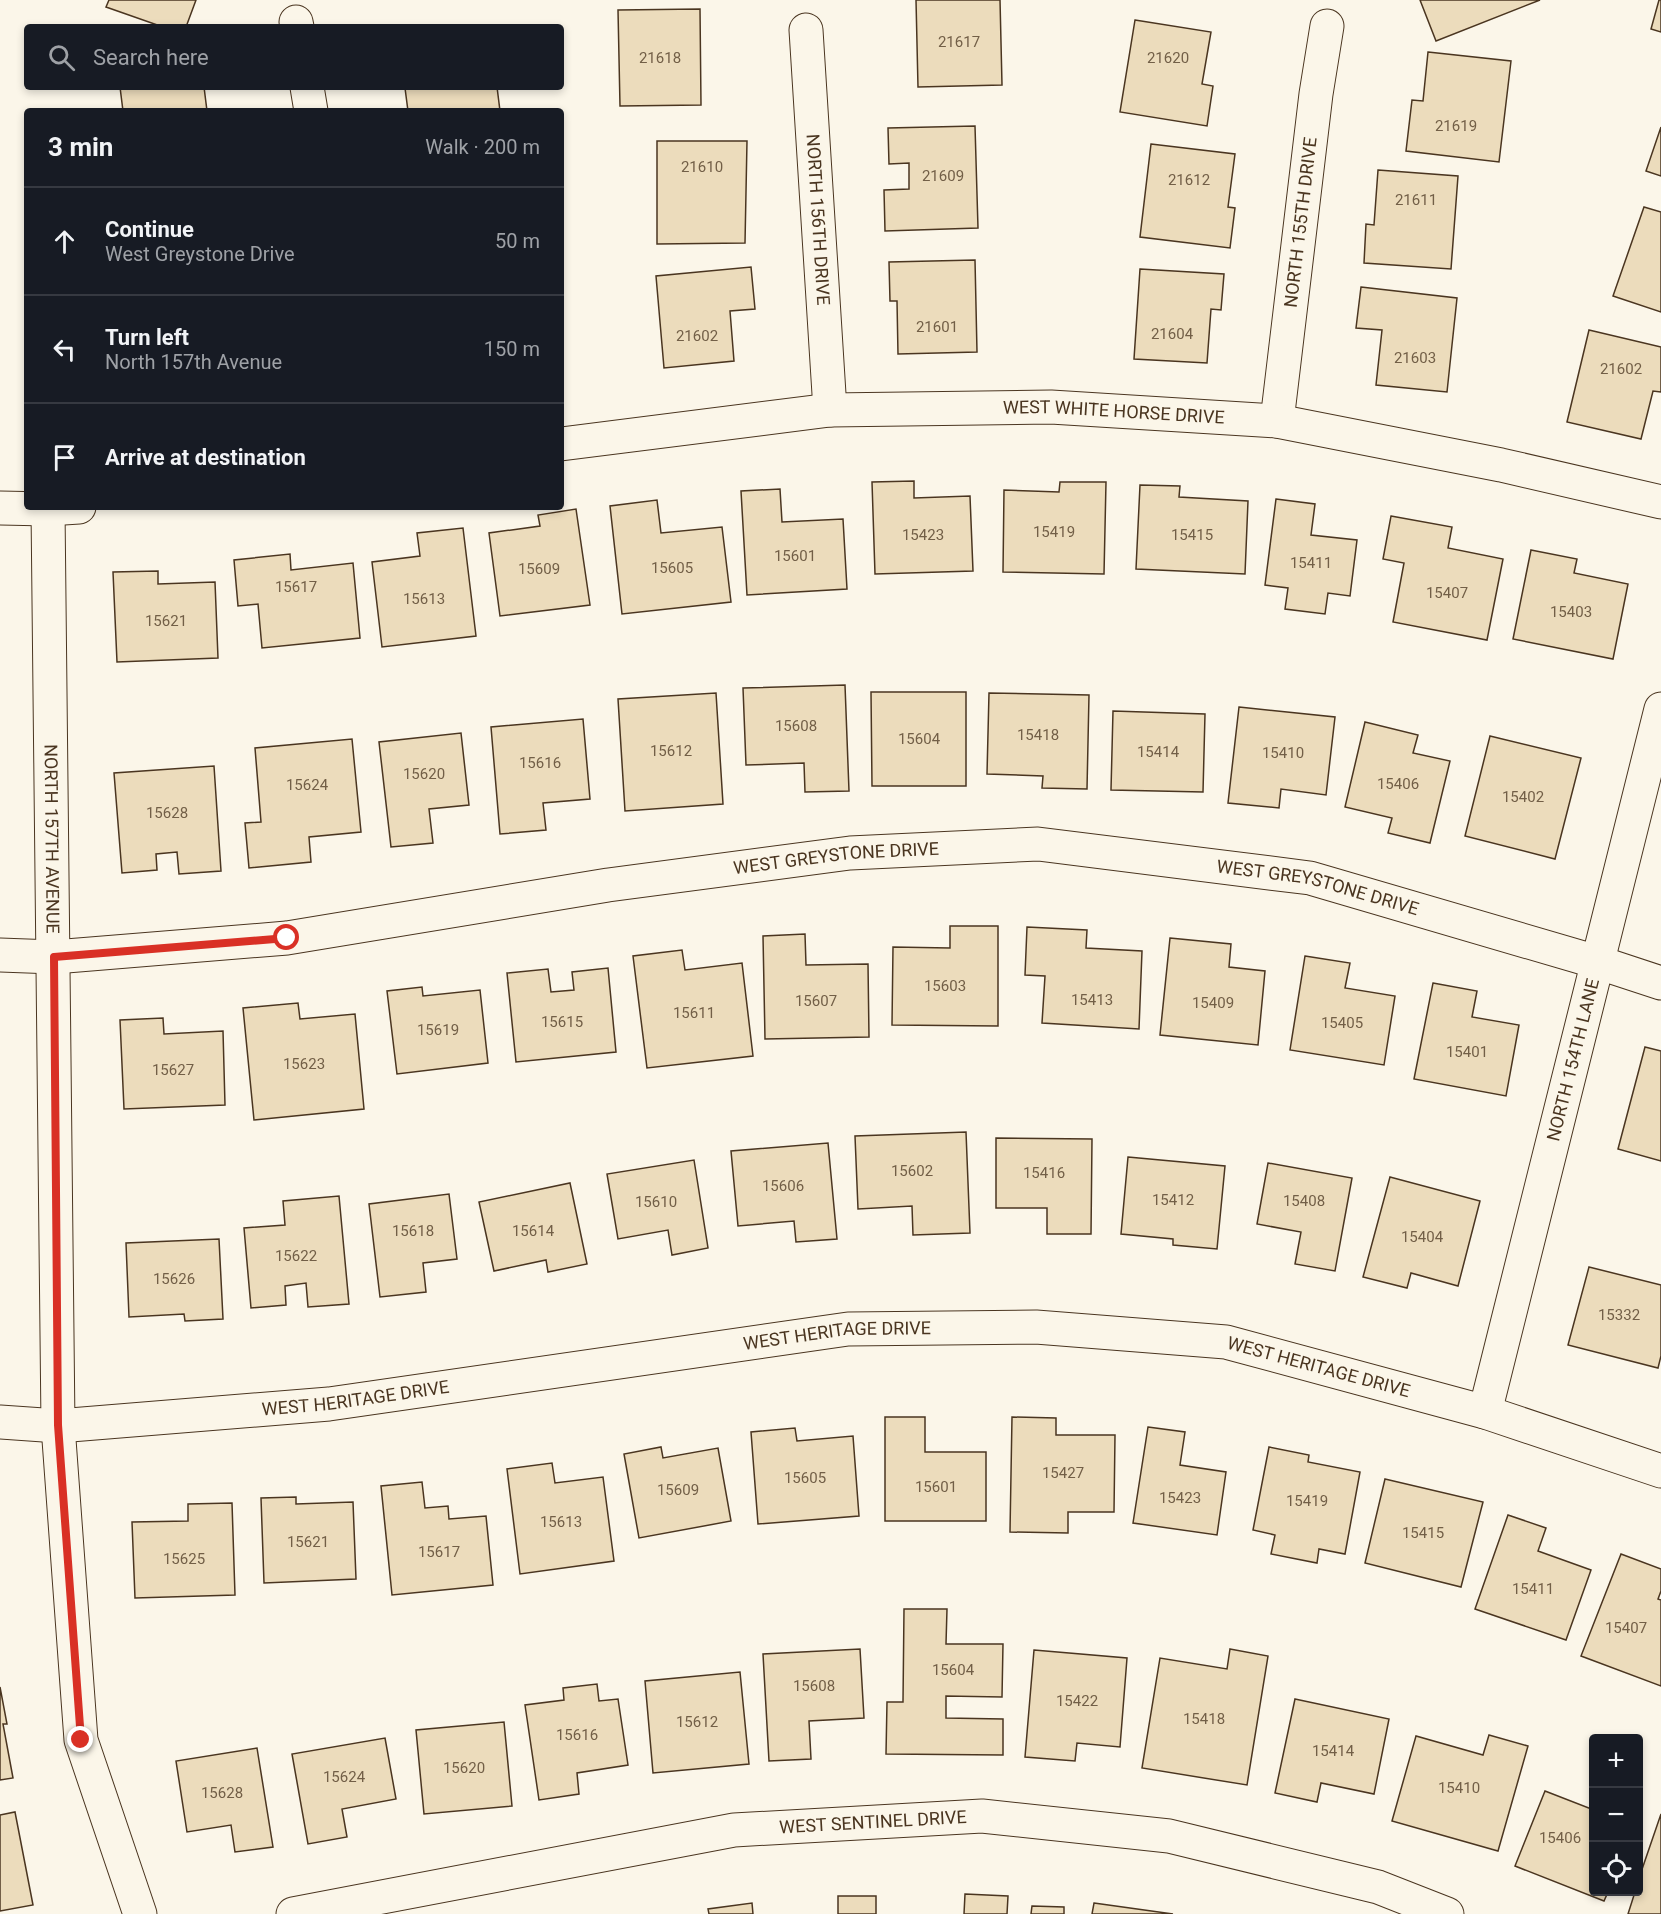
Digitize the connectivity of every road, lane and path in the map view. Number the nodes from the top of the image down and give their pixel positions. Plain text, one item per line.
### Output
1 (1327, 26) dead end
2 (806, 30) dead end
3 (308, 90) edge
4 (310, 108) edge
5 (830, 410) junction
6 (1277, 421) junction
7 (564, 444) edge
8 (1661, 502) edge
9 (0, 508) edge
10 (24, 508) edge
11 (63, 510) edge
12 (1661, 710) edge
13 (0, 955) edge
14 (54, 957) junction
15 (1597, 962) junction
16 (1661, 983) edge
17 (1485, 1412) junction
18 (0, 1422) edge
19 (58, 1425) junction
20 (1661, 1471) edge
21 (140, 1914) edge
22 (292, 1914) edge
23 (1448, 1914) edge

1 - 6 street, NORTH 155TH DRIVE
2 - 5 street, NORTH 156TH DRIVE
3 - 4 street
5 - 6 street, WEST WHITE HORSE DRIVE
5 - 7 street, WEST WHITE HORSE DRIVE
6 - 8 street, WEST WHITE HORSE DRIVE
9 - 10 street
11 - 14 street, NORTH 157TH AVENUE
12 - 15 street, NORTH 154TH LANE
13 - 14 street, WEST GREYSTONE DRIVE
14 - 15 street, WEST GREYSTONE DRIVE
14 - 19 street, NORTH 157TH AVENUE
15 - 16 street, WEST GREYSTONE DRIVE
15 - 17 street, NORTH 154TH LANE
17 - 19 street, WEST HERITAGE DRIVE
17 - 20 street, WEST HERITAGE DRIVE
18 - 19 street, WEST HERITAGE DRIVE
19 - 21 street, NORTH 157TH AVENUE
22 - 23 street, WEST SENTINEL DRIVE

